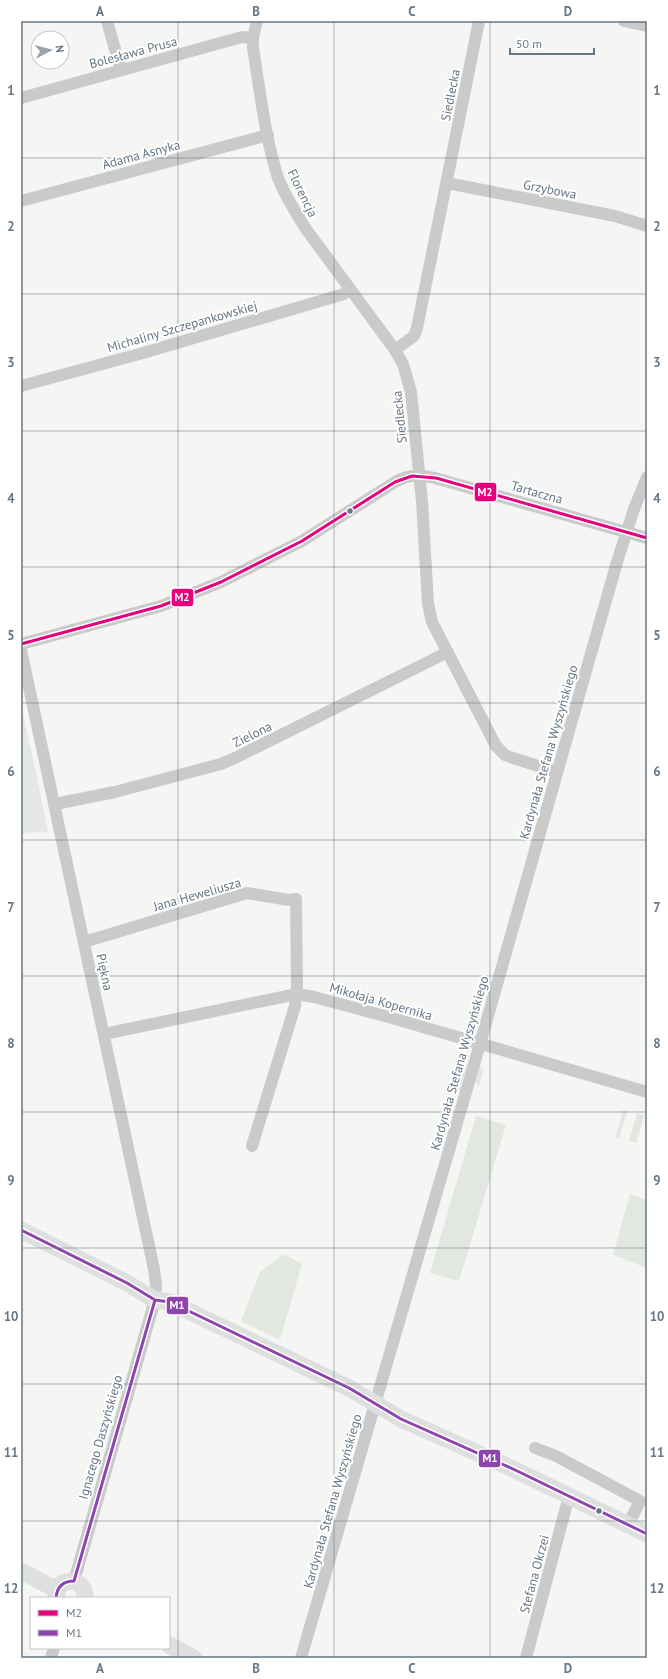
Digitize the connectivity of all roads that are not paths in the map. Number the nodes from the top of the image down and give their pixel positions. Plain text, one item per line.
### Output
1 (106, 21) edge
2 (257, 21) edge
3 (480, 21) edge
4 (624, 21) edge
5 (647, 26) edge
6 (253, 38) junction
7 (121, 70) junction
8 (21, 98) edge
9 (268, 135) junction
10 (447, 183) junction
11 (21, 201) edge
12 (647, 226) edge
13 (350, 290) junction
14 (395, 350) junction
15 (21, 386) edge
16 (419, 476) junction
17 (647, 477) edge
18 (627, 532) junction
19 (647, 538) edge
20 (21, 644) edge
21 (21, 650) edge
22 (448, 652) junction
23 (557, 772) junction
24 (55, 804) junction
25 (84, 942) junction
26 (297, 994) junction
27 (104, 1034) junction
28 (480, 1044) junction
29 (647, 1092) edge
30 (252, 1146) dead end
31 (21, 1230) edge
32 (155, 1300) junction
33 (375, 1404) junction
34 (535, 1448) dead end
35 (569, 1496) junction
36 (628, 1525) junction
37 (647, 1534) edge
38 (21, 1571) edge
39 (74, 1581) junction
40 (56, 1594) edge
41 (85, 1597) edge
42 (170, 1646) edge
43 (194, 1658) edge
44 (301, 1658) edge
45 (526, 1658) edge

1 - 7 street
2 - 6 street, Florencja
3 - 10 street, Siedlecka
4 - 5 street
6 - 7 street, Bolesława Prusa
6 - 9 street, Florencja
7 - 8 street, Bolesława Prusa
9 - 11 street, Adama Asnyka
9 - 13 street, Florencja
10 - 12 street, Grzybowa
10 - 14 street, Siedlecka
13 - 14 street, Florencja
13 - 15 street, Michaliny Szczepankowskiej
14 - 16 street, Siedlecka
16 - 18 street, Tartaczna
16 - 20 street
16 - 22 street, Siedlecka
17 - 18 street, Kardynała Stefana Wyszyńskiego
18 - 19 street, Tartaczna
18 - 23 street, Kardynała Stefana Wyszyńskiego
21 - 24 street, Piękna
22 - 23 street, Siedlecka
22 - 24 street, Zielona
23 - 28 street, Kardynała Stefana Wyszyńskiego
24 - 25 street, Piękna
25 - 26 street, Jana Heweliusza
25 - 27 street, Piękna
26 - 27 street, Mikołaja Kopernika
26 - 28 street, Mikołaja Kopernika
26 - 30 street
27 - 32 street, Piękna
28 - 29 street, Mikołaja Kopernika
28 - 33 street, Kardynała Stefana Wyszyńskiego
31 - 32 street
32 - 33 street
32 - 39 street, Ignacego Daszyńskiego
33 - 35 street
33 - 44 street, Kardynała Stefana Wyszyńskiego
34 - 36 street
35 - 36 street
35 - 45 street, Stefana Okrzei
36 - 37 street
38 - 40 street
39 - 40 street
39 - 41 street
42 - 43 street

